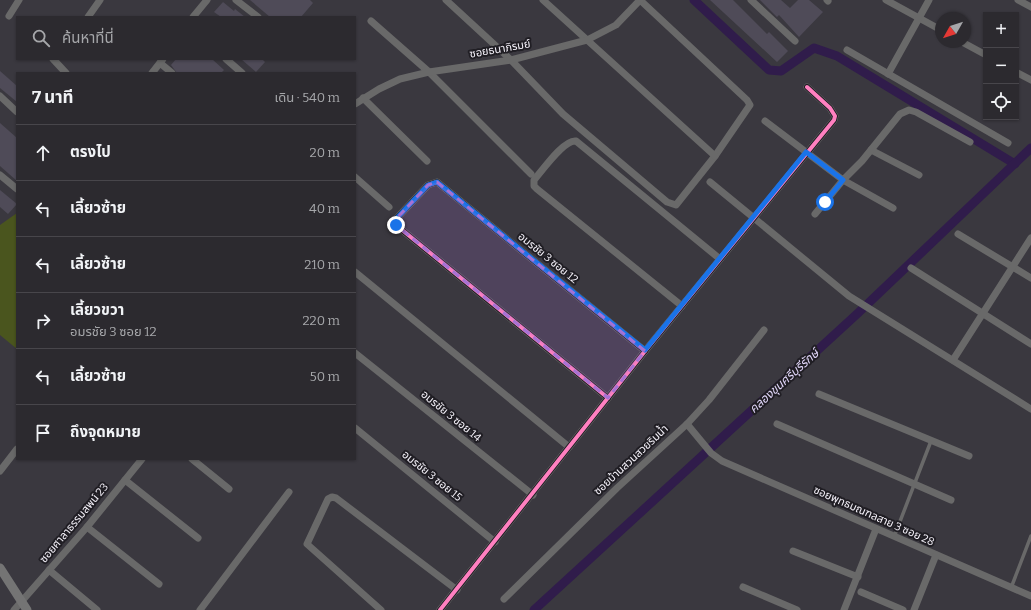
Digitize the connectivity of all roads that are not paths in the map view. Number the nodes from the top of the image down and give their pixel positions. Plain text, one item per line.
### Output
1 (20, 0) edge
2 (100, 0) edge
3 (207, 0) edge
4 (236, 0) edge
5 (446, 0) edge
6 (543, 0) edge
7 (640, 0) edge
8 (751, 0) edge
9 (886, 0) edge
10 (929, 0) edge
11 (1018, 0) edge
12 (1031, 7) edge
13 (9, 16) dead end
14 (89, 16) edge
15 (194, 16) edge
16 (257, 16) edge
17 (919, 18) junction
18 (371, 21) dead end
19 (935, 27) edge
20 (587, 40) junction
21 (795, 41) dead end
22 (971, 47) edge
23 (847, 50) dead end
24 (983, 53) edge
25 (54, 60) edge
26 (227, 60) edge
27 (511, 60) junction
28 (162, 61) edge
29 (65, 72) edge
30 (153, 72) edge
31 (171, 72) edge
32 (241, 72) edge
33 (429, 72) junction
34 (888, 74) junction
35 (1019, 74) edge
36 (1031, 80) edge
37 (807, 87) dead end
38 (0, 96) edge
39 (362, 98) junction
40 (356, 103) edge
41 (16, 111) edge
42 (765, 120) dead end
43 (970, 142) dead end
44 (1008, 143) dead end
45 (871, 150) junction
46 (806, 152) junction
47 (715, 156) junction
48 (428, 161) dead end
49 (531, 174) dead end
50 (0, 175) edge
51 (918, 176) dead end
52 (356, 178) edge
53 (843, 180) junction
54 (710, 182) dead end
55 (16, 188) edge
56 (389, 208) dead end
57 (893, 208) dead end
58 (815, 214) dead end
59 (754, 217) junction
60 (958, 234) dead end
61 (1031, 238) edge
62 (720, 258) junction
63 (1013, 266) junction
64 (911, 268) dead end
65 (356, 273) edge
66 (1031, 278) edge
67 (682, 306) junction
68 (982, 313) junction
69 (764, 330) dead end
70 (1031, 344) edge
71 (645, 350) junction
72 (356, 354) edge
73 (953, 360) junction
74 (819, 394) dead end
75 (608, 398) junction
76 (1031, 409) edge
77 (687, 424) junction
78 (777, 424) dead end
79 (356, 429) edge
80 (931, 441) junction
81 (569, 446) junction
82 (16, 450) edge
83 (969, 456) dead end
84 (141, 460) edge
85 (193, 460) edge
86 (0, 471) edge
87 (125, 480) junction
88 (915, 484) junction
89 (229, 489) dead end
90 (289, 492) dead end
91 (533, 495) junction
92 (951, 500) dead end
93 (87, 527) junction
94 (876, 529) junction
95 (1031, 536) edge
96 (894, 537) junction
97 (198, 538) dead end
98 (495, 542) junction
99 (793, 551) dead end
100 (936, 555) junction
101 (0, 568) edge
102 (49, 570) junction
103 (858, 577) junction
104 (159, 584) dead end
105 (743, 587) dead end
106 (1011, 588) junction
107 (456, 590) junction
108 (861, 592) dead end
109 (1031, 596) edge
110 (504, 599) dead end
111 (22, 601) junction
112 (14, 610) edge
113 (27, 610) edge
114 (97, 610) edge
115 (200, 610) edge
116 (381, 610) edge
117 (440, 610) edge
118 (797, 610) edge
119 (844, 610) edge
120 (903, 610) edge
121 (914, 610) edge

1 - 13 street
2 - 14 street
3 - 15 street
4 - 16 street
5 - 27 street
6 - 20 street
7 - 20 street, ซอยธนาภิรมย์
7 - 47 street
8 - 21 street
9 - 17 street
10 - 17 street
11 - 12 street
17 - 19 street
17 - 34 street
18 - 33 street
20 - 27 street, ซอยธนาภิรมย์
20 - 47 street
22 - 24 street
23 - 34 street
25 - 29 street
26 - 32 street
27 - 33 street, ซอยธนาภิรมย์
27 - 47 street
28 - 30 street
28 - 31 street
33 - 39 street, ซอยธนาภิรมย์
33 - 49 street
34 - 44 street
35 - 36 street
37 - 46 street
38 - 41 street
39 - 40 street, ซอยธนาภิรมย์
39 - 48 street
42 - 46 street
43 - 45 street
45 - 51 street
45 - 53 street
46 - 53 street
46 - 59 street
50 - 55 street
52 - 56 street
53 - 57 street
53 - 58 street
54 - 59 street
59 - 62 street
59 - 73 street
60 - 63 street
61 - 63 street
62 - 67 street
62 - 67 street
63 - 66 street
63 - 68 street
64 - 68 street
65 - 81 street
67 - 71 street
68 - 70 street
68 - 73 street
69 - 77 street, ซอยบ้านสวนสวยริมน้ำ
71 - 75 street
71 - 75 street, อมรชัย 3 ซอย 12
72 - 91 street, อมรชัย 3 ซอย 14
73 - 76 street
74 - 80 street
75 - 81 street
77 - 94 street, ซอยพุทธมณฑลสาย 3 ซอย 28
77 - 110 street, ซอยบ้านสวนสวยริมน้ำ
78 - 88 street
79 - 98 street, อมรชัย 3 ซอย 15
80 - 83 street
80 - 88 lane
81 - 91 street
82 - 86 street
84 - 87 street, ซอยศาลาธรรมสพน์ 23
85 - 89 street
87 - 93 street, ซอยศาลาธรรมสพน์ 23
87 - 97 street
88 - 92 street
88 - 96 lane
90 - 115 street
91 - 98 street
93 - 102 street, ซอยศาลาธรรมสพน์ 23
93 - 104 street
94 - 96 street, ซอยพุทธมณฑลสาย 3 ซอย 28
94 - 103 street
95 - 106 lane
96 - 100 street, ซอยพุทธมณฑลสาย 3 ซอย 28
98 - 107 street
99 - 103 street
100 - 106 street, ซอยพุทธมณฑลสาย 3 ซอย 28
100 - 121 street
101 - 111 street
102 - 111 street, ซอยศาลาธรรมสพน์ 23
102 - 114 street
103 - 119 street
105 - 118 street
106 - 109 street, ซอยพุทธมณฑลสาย 3 ซอย 28
107 - 116 street
107 - 117 street
108 - 120 street
111 - 112 street, ซอยศาลาธรรมสพน์ 23
111 - 113 street

